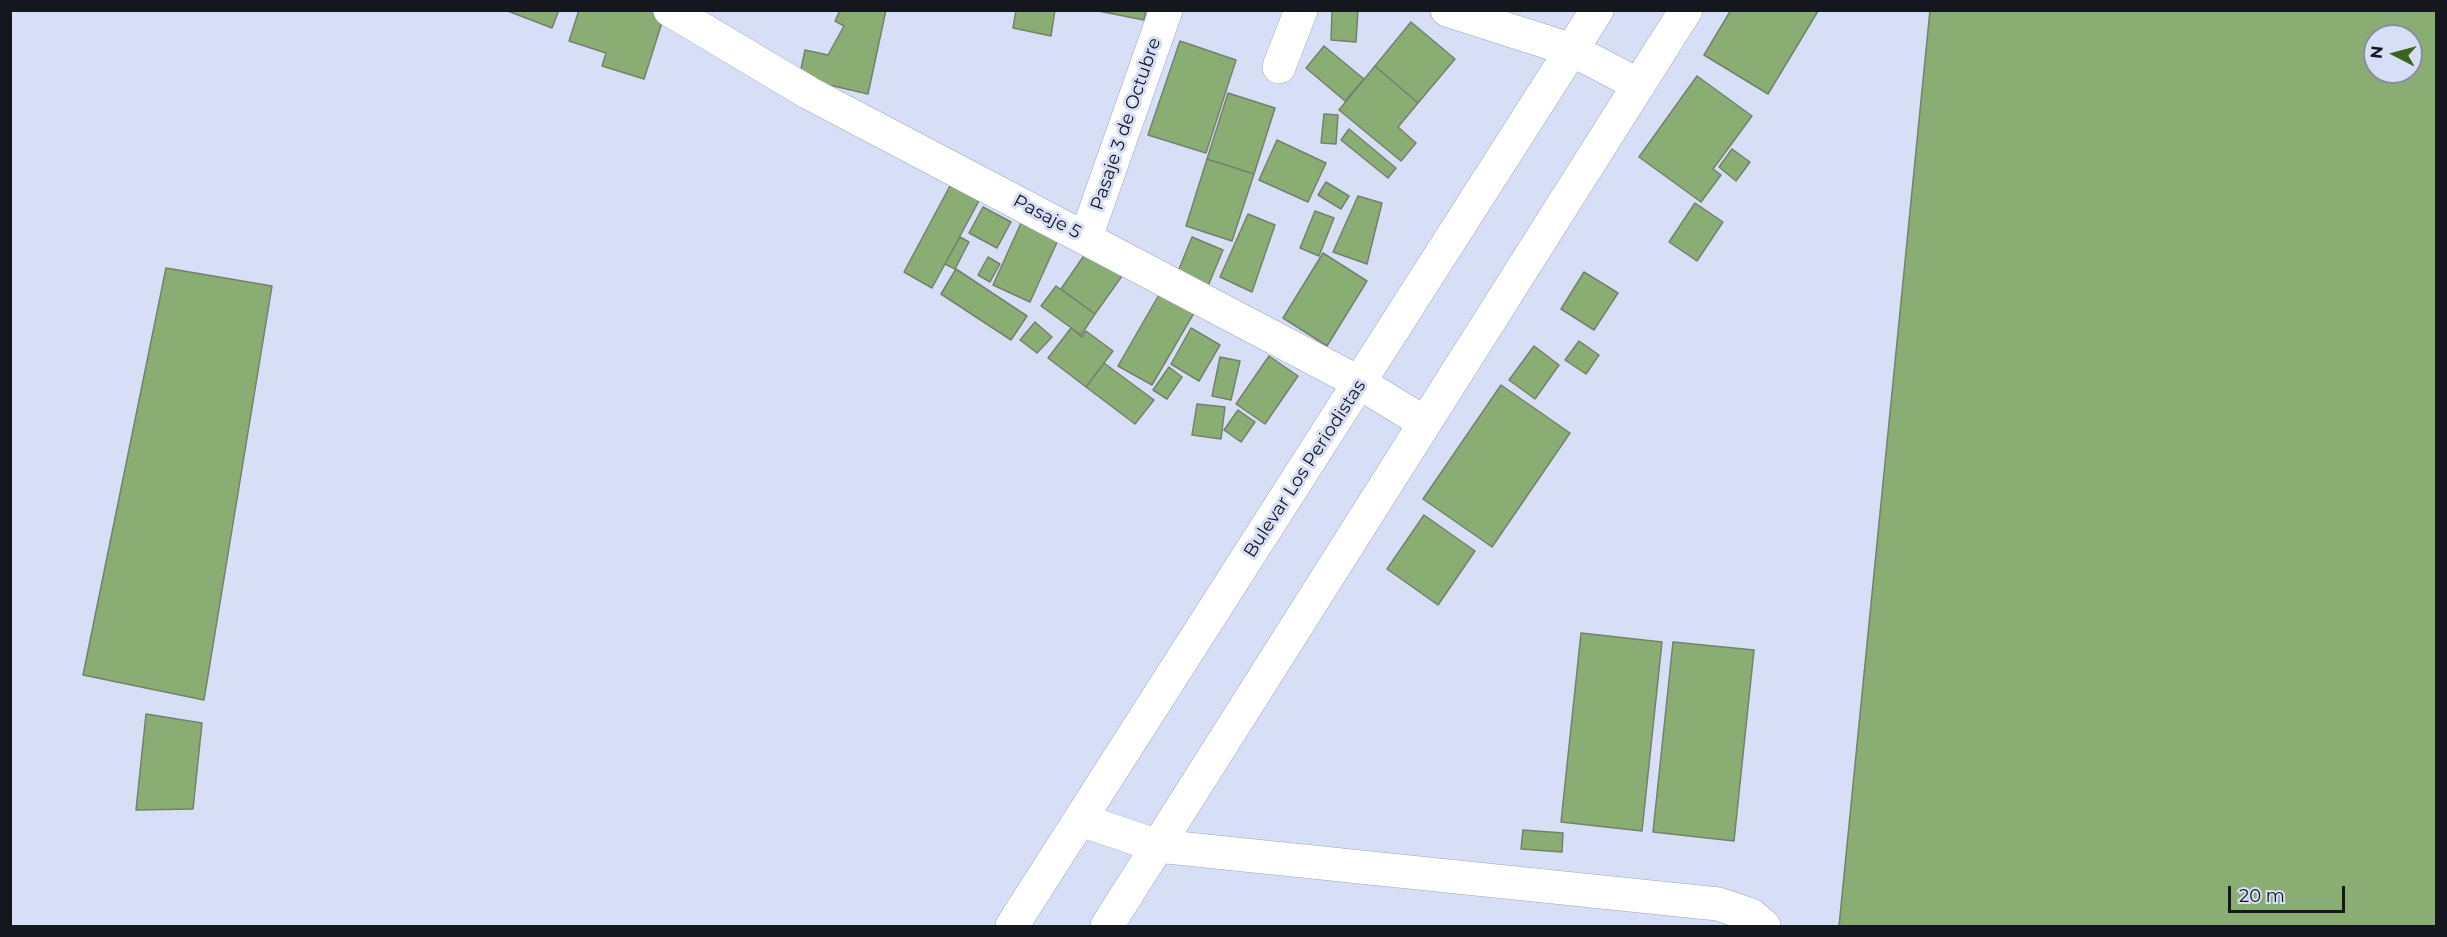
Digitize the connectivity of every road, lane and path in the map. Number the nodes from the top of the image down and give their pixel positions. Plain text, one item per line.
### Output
1 (670, 10) edge
2 (1166, 10) edge
3 (1301, 10) edge
4 (1447, 10) edge
5 (1598, 10) edge
6 (1686, 10) edge
7 (1572, 50) junction
8 (1279, 67) dead end
9 (1639, 85) junction
10 (1086, 237) junction
11 (1360, 383) junction
12 (1425, 423) junction
13 (1081, 820) junction
14 (1158, 846) junction
15 (1012, 927) edge
16 (1107, 927) edge
17 (1764, 927) edge

1 - 10 street, Pasaje 5
2 - 10 street, Pasaje 3 de Octubre
3 - 8 street
4 - 7 street
5 - 7 street, Bulevar Los Periodistas
6 - 9 street
7 - 9 street
7 - 11 street, Bulevar Los Periodistas
9 - 12 street
10 - 11 street, Pasaje 5
11 - 12 street, Pasaje 5
11 - 13 street, Bulevar Los Periodistas
12 - 14 street
13 - 14 street
13 - 15 street, Bulevar Los Periodistas
14 - 16 street
14 - 17 street

